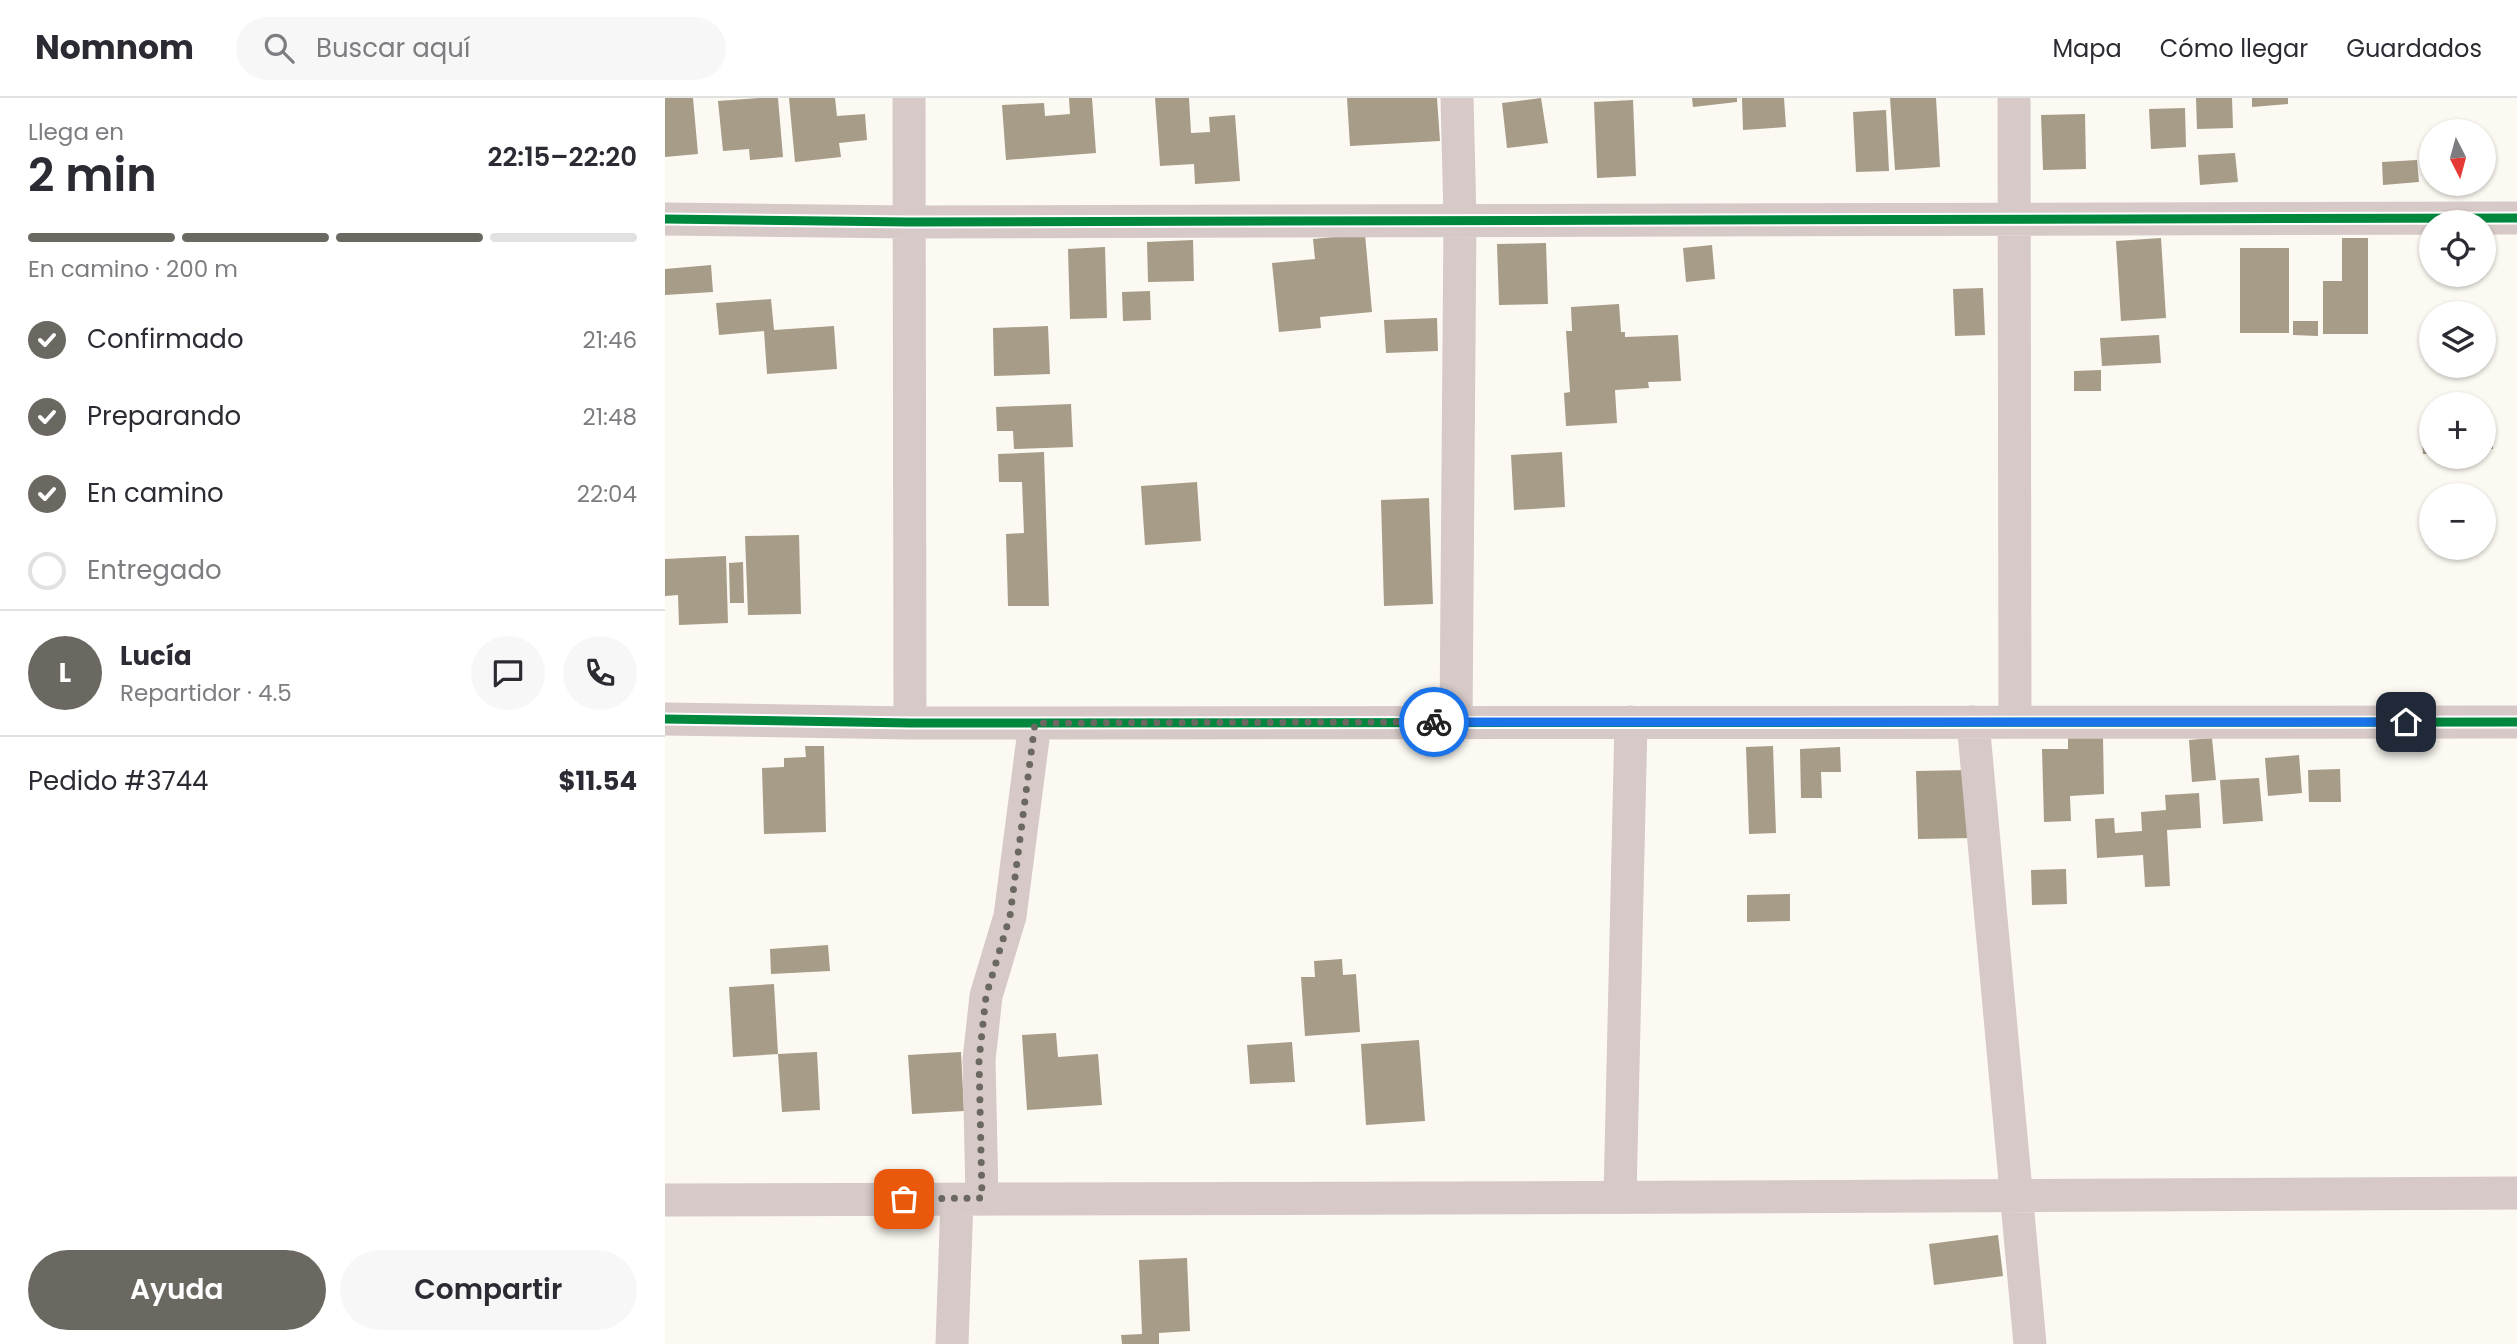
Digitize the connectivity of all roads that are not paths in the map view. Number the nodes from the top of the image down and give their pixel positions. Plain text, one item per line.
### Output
1 (909, 98) edge
2 (1457, 98) edge
3 (2014, 98) edge
4 (2517, 218) edge
5 (665, 219) edge
6 (1460, 219) junction
7 (2014, 219) junction
8 (909, 222) junction
9 (665, 719) edge
10 (1456, 722) junction
11 (1631, 722) junction
12 (1973, 722) junction
13 (2015, 722) junction
14 (2517, 722) edge
15 (910, 723) junction
16 (1035, 723) junction
17 (2517, 1193) edge
18 (1620, 1197) junction
19 (2018, 1197) junction
20 (969, 1198) junction
21 (665, 1200) edge
22 (952, 1344) edge
23 (2030, 1344) edge

1 - 8 street
2 - 6 street
3 - 7 street
4 - 7 street
5 - 8 street
6 - 7 street
6 - 8 street
6 - 10 street
7 - 13 street
8 - 15 street
9 - 15 street
10 - 11 street
10 - 16 street
11 - 12 street
11 - 18 street
12 - 13 street
12 - 19 street
13 - 14 street
15 - 16 street
16 - 20 street
17 - 19 street
18 - 19 street
18 - 20 street
19 - 23 street
20 - 21 street
20 - 22 street

